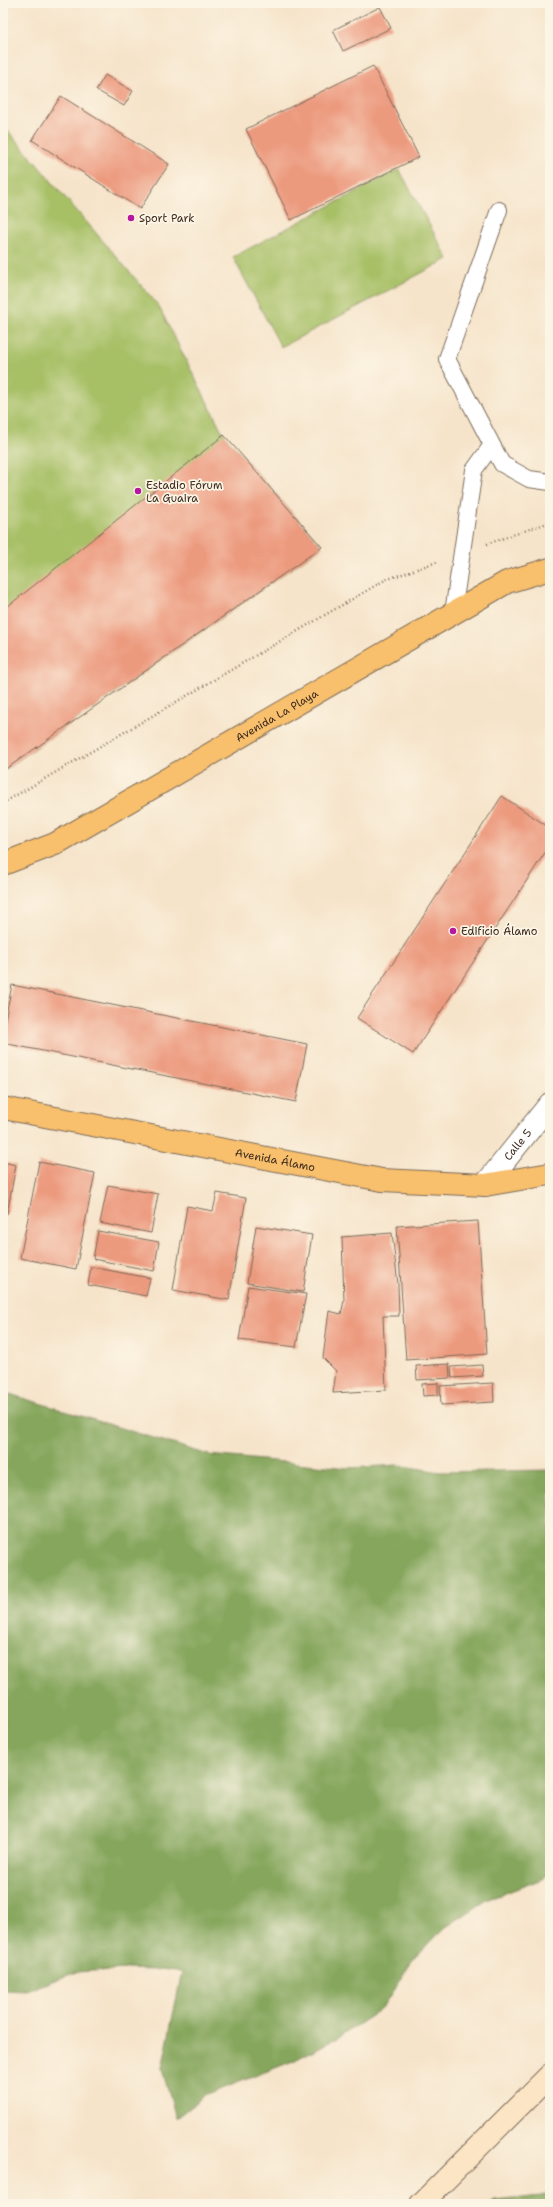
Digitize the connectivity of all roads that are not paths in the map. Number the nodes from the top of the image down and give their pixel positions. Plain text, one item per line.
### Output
1 (499, 210) dead end
2 (492, 445) junction
3 (550, 482) edge
4 (550, 569) edge
5 (453, 613) junction
6 (3, 864) edge
7 (550, 1104) edge
8 (3, 1108) edge
9 (550, 1174) edge
10 (485, 1185) junction
11 (550, 2075) edge
12 (421, 2204) edge

1 - 2 lane
2 - 3 lane
2 - 5 lane
4 - 5 main road, Avenida La Playa
5 - 6 main road, Avenida La Playa
7 - 10 street, Calle 5
8 - 10 main road, Avenida Álamo
9 - 10 main road, Avenida Álamo
11 - 12 main road

